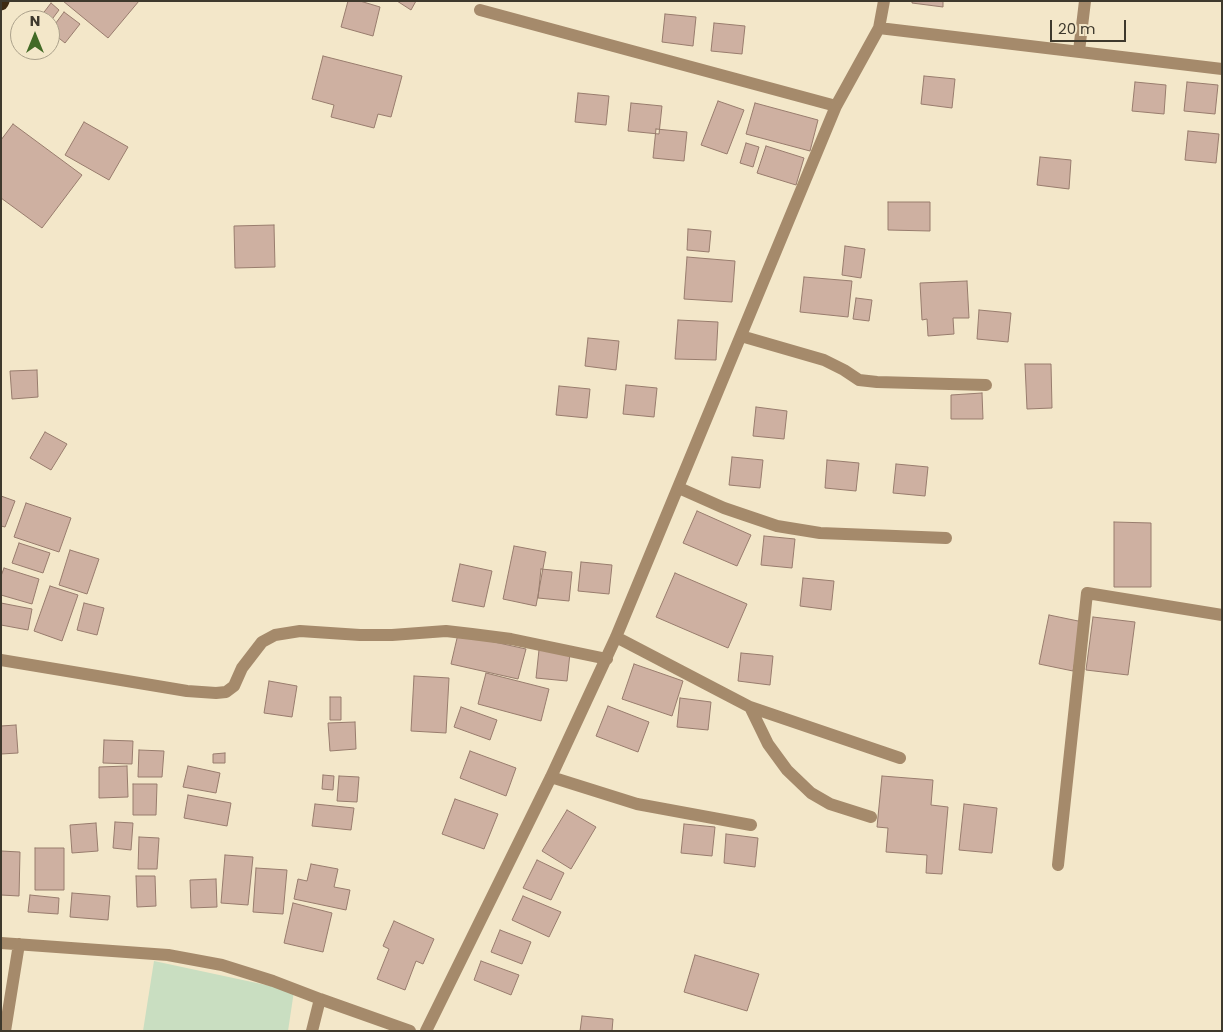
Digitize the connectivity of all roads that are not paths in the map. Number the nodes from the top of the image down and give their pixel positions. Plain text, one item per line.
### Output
1 (884, 1) edge
2 (1085, 1) edge
3 (480, 10) dead end
4 (879, 28) junction
5 (1079, 52) junction
6 (1222, 69) edge
7 (836, 106) junction
8 (742, 336) junction
9 (986, 385) dead end
10 (679, 488) junction
11 (946, 538) dead end
12 (1222, 615) edge
13 (616, 637) junction
14 (606, 659) junction
15 (1, 660) edge
16 (750, 707) junction
17 (900, 758) dead end
18 (551, 777) junction
19 (871, 817) dead end
20 (751, 825) dead end
21 (1058, 865) dead end
22 (1, 942) edge
23 (19, 944) junction
24 (320, 1000) junction
25 (5, 1031) edge
26 (312, 1031) edge
27 (410, 1031) edge
28 (426, 1031) edge

1 - 4 street
2 - 5 street
3 - 7 street
4 - 5 street
4 - 7 street
5 - 6 street
7 - 8 street
8 - 9 street
8 - 10 street
10 - 11 street
10 - 13 street
12 - 21 street
13 - 14 street
13 - 16 street
14 - 15 street
14 - 18 street
16 - 17 street
16 - 19 street
18 - 20 street
18 - 28 street
22 - 23 street
23 - 24 street
23 - 25 street
24 - 26 street
24 - 27 street

